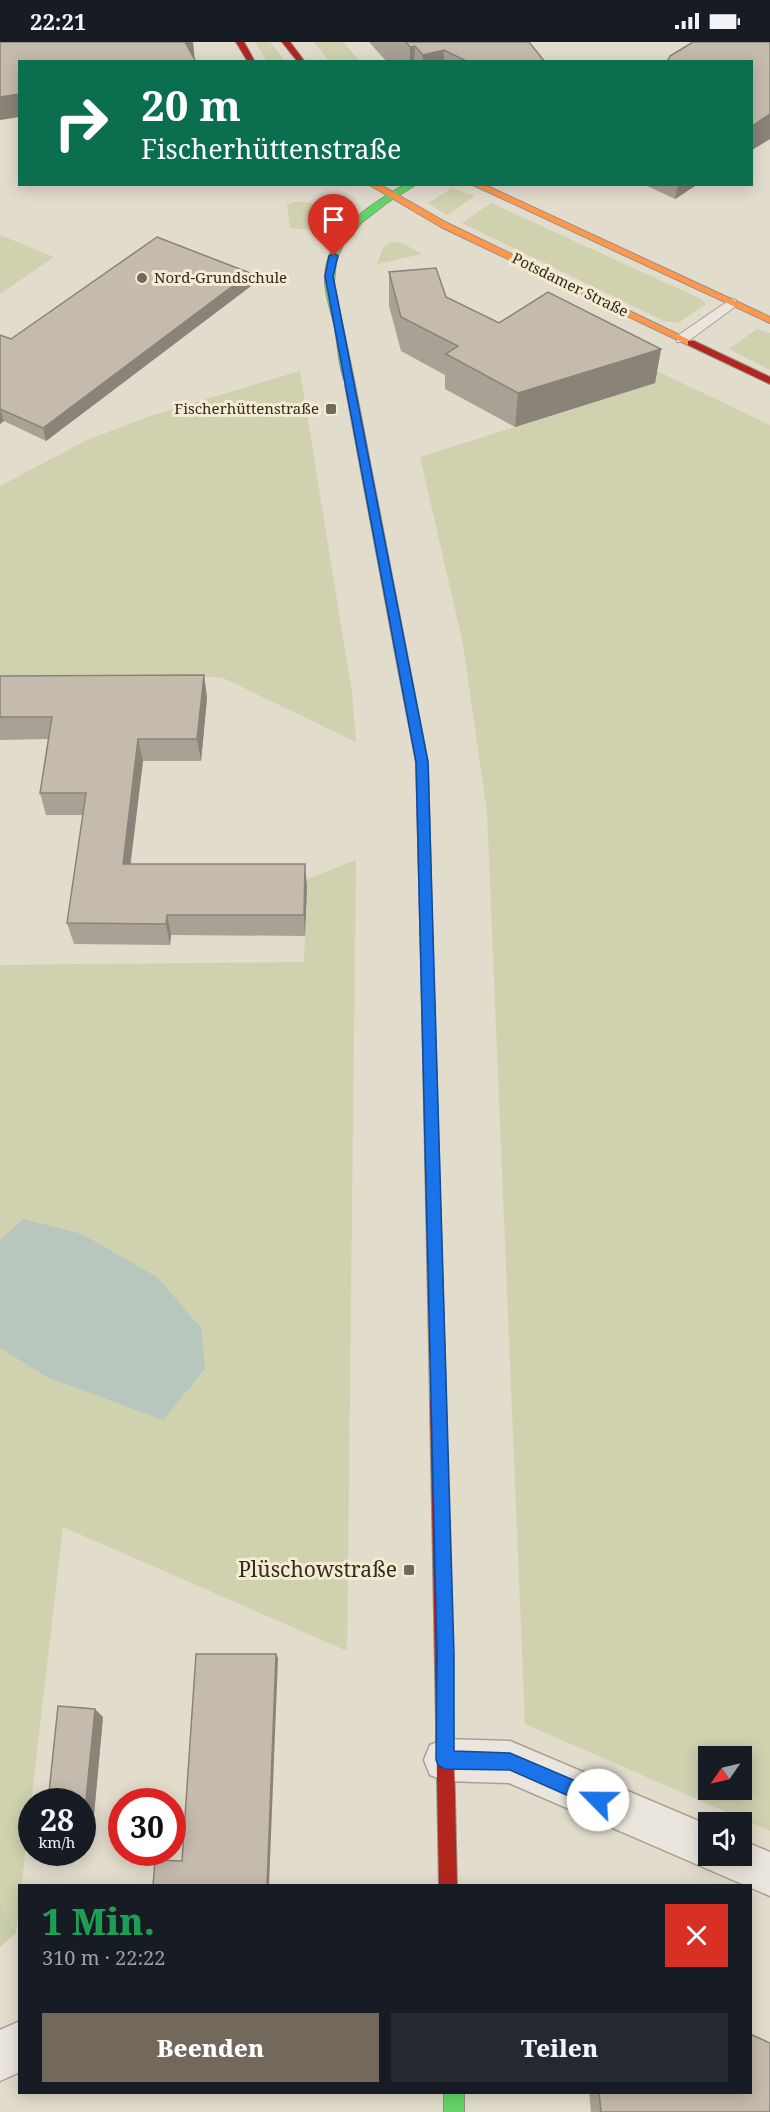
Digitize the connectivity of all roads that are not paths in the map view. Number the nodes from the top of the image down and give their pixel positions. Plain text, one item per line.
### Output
1 (240, 42) edge
2 (286, 42) edge
3 (251, 60) edge
4 (300, 60) edge
5 (375, 186) edge
6 (409, 186) edge
7 (479, 186) edge
8 (390, 196) junction
9 (731, 303) junction
10 (770, 320) edge
11 (682, 339) junction
12 (770, 381) edge
13 (445, 1760) junction
14 (698, 1843) edge
15 (751, 1866) edge
16 (770, 1874) edge
17 (448, 1884) edge
18 (18, 2045) edge
19 (0, 2057) edge
20 (454, 2094) edge
21 (454, 2112) edge

1 - 3 street
2 - 4 street
5 - 8 street, Potsdamer Straße
6 - 8 street
7 - 9 street
8 - 11 street, Potsdamer Straße
8 - 13 street
9 - 10 street
9 - 11 lane
11 - 12 street, Potsdamer Straße
13 - 14 street
13 - 17 street
15 - 16 street
18 - 19 street
20 - 21 street

